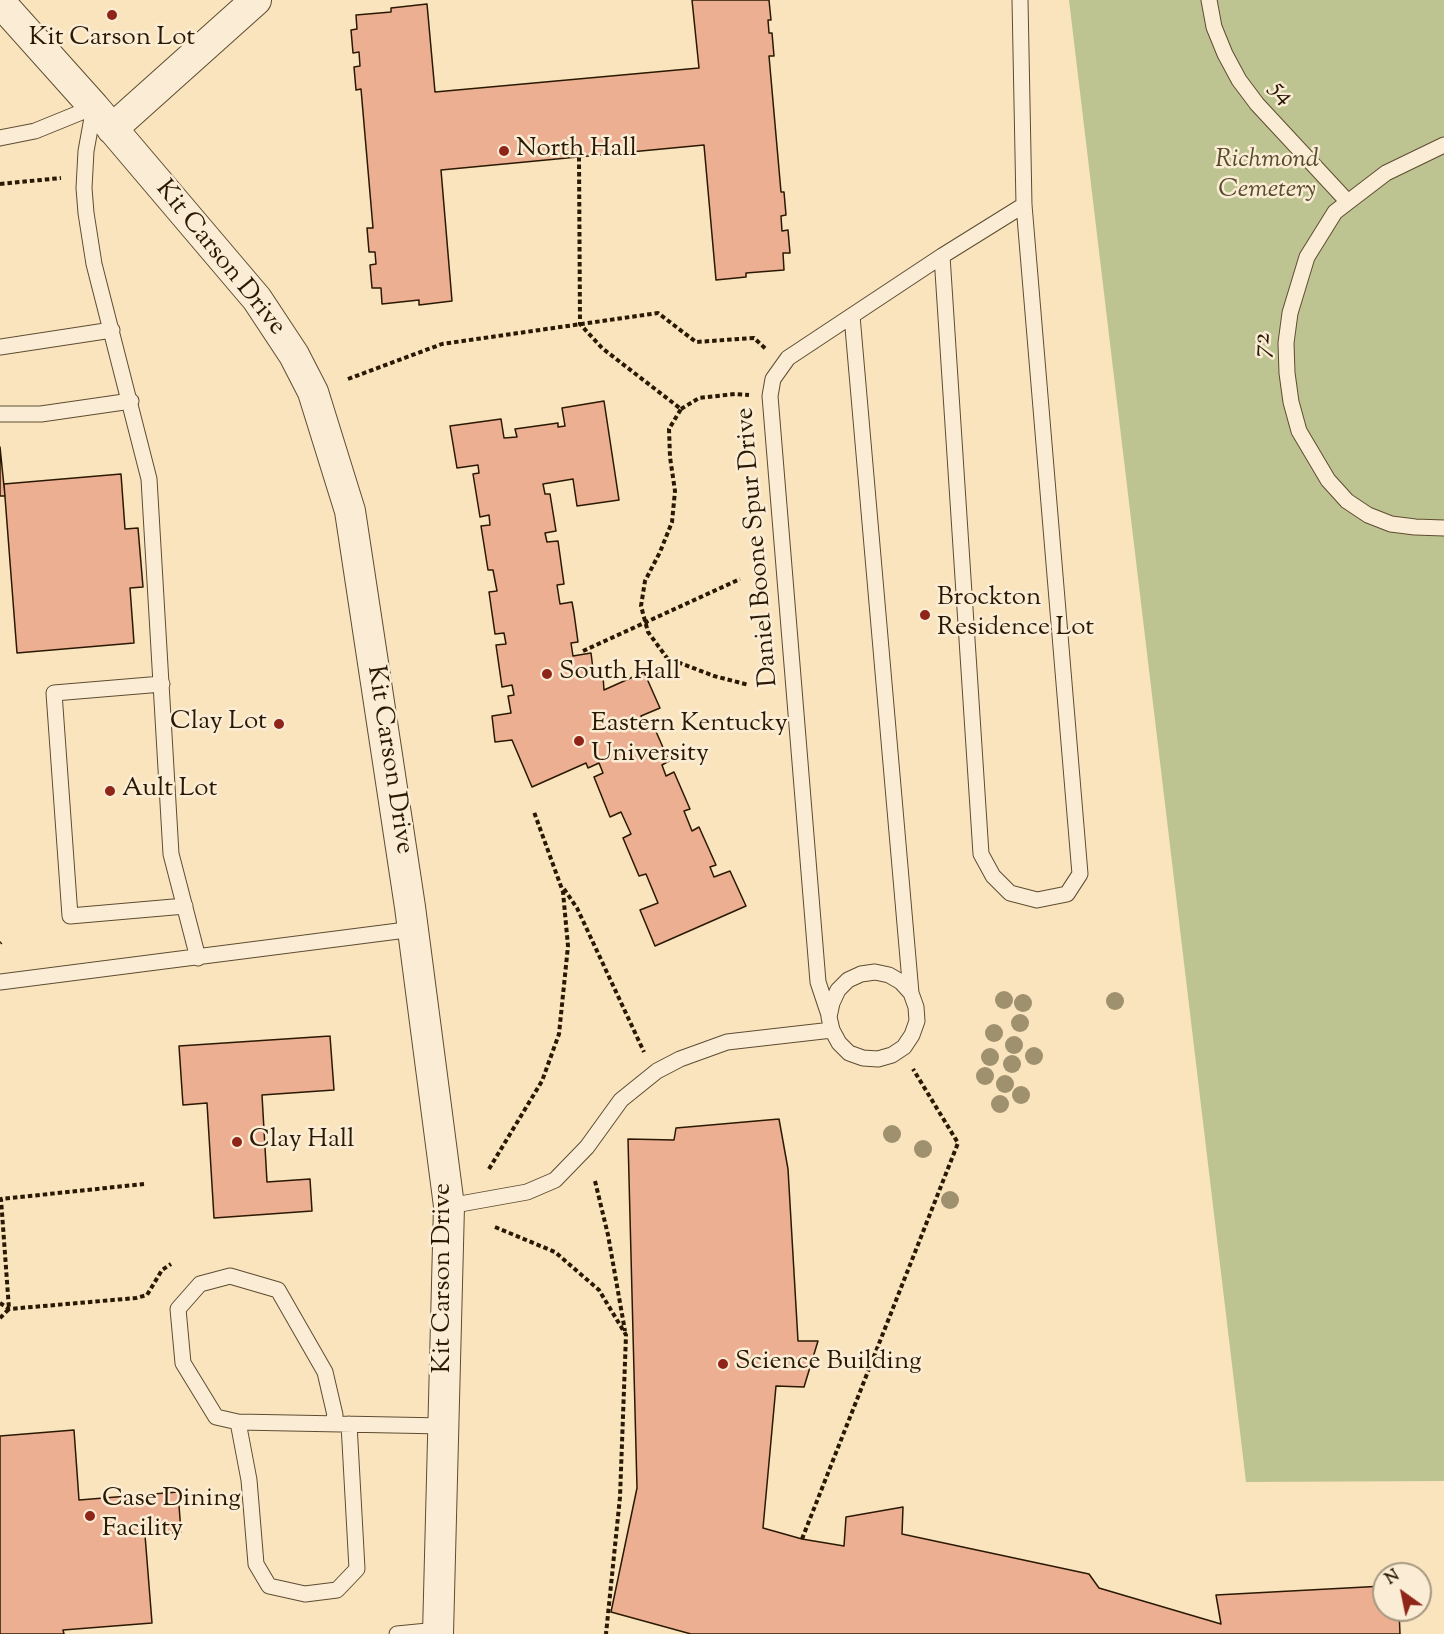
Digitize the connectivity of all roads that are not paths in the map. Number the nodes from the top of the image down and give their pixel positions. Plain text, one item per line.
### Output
1 (256, 0) edge
2 (1020, 0) edge
3 (1209, 0) edge
4 (0, 2) edge
5 (103, 118) junction
6 (0, 138) edge
7 (1444, 145) edge
8 (1347, 201) junction
9 (1024, 204) junction
10 (942, 256) junction
11 (852, 316) junction
12 (112, 330) junction
13 (0, 347) edge
14 (131, 401) junction
15 (0, 414) edge
16 (1444, 528) edge
17 (162, 684) junction
18 (185, 906) junction
19 (414, 929) junction
20 (198, 958) junction
21 (0, 982) edge
22 (911, 993) junction
23 (831, 1023) junction
24 (449, 1206) junction
25 (238, 1422) junction
26 (332, 1424) junction
27 (349, 1424) junction
28 (444, 1426) junction
29 (438, 1632) edge
30 (397, 1634) edge

1 - 5 street
2 - 9 lane
3 - 8 lane, 54
4 - 5 street, Kit Carson Drive
5 - 6 lane
5 - 12 lane
5 - 19 street, Kit Carson Drive
7 - 8 lane, 72
8 - 16 lane, 72
9 - 10 lane, Daniel Boone Spur Drive
9 - 10 lane
10 - 11 lane, Daniel Boone Spur Drive
11 - 22 lane
11 - 23 lane, Daniel Boone Spur Drive
12 - 13 lane
12 - 14 lane
14 - 15 lane
14 - 17 lane
17 - 18 lane
17 - 18 lane
18 - 20 lane
19 - 20 lane
19 - 24 street, Kit Carson Drive
20 - 21 lane
22 - 23 lane
22 - 23 lane
23 - 24 lane
24 - 28 street, Kit Carson Drive
25 - 26 lane
25 - 26 lane
25 - 27 lane
26 - 27 lane
27 - 28 lane
28 - 29 street, Kit Carson Drive
29 - 30 lane

